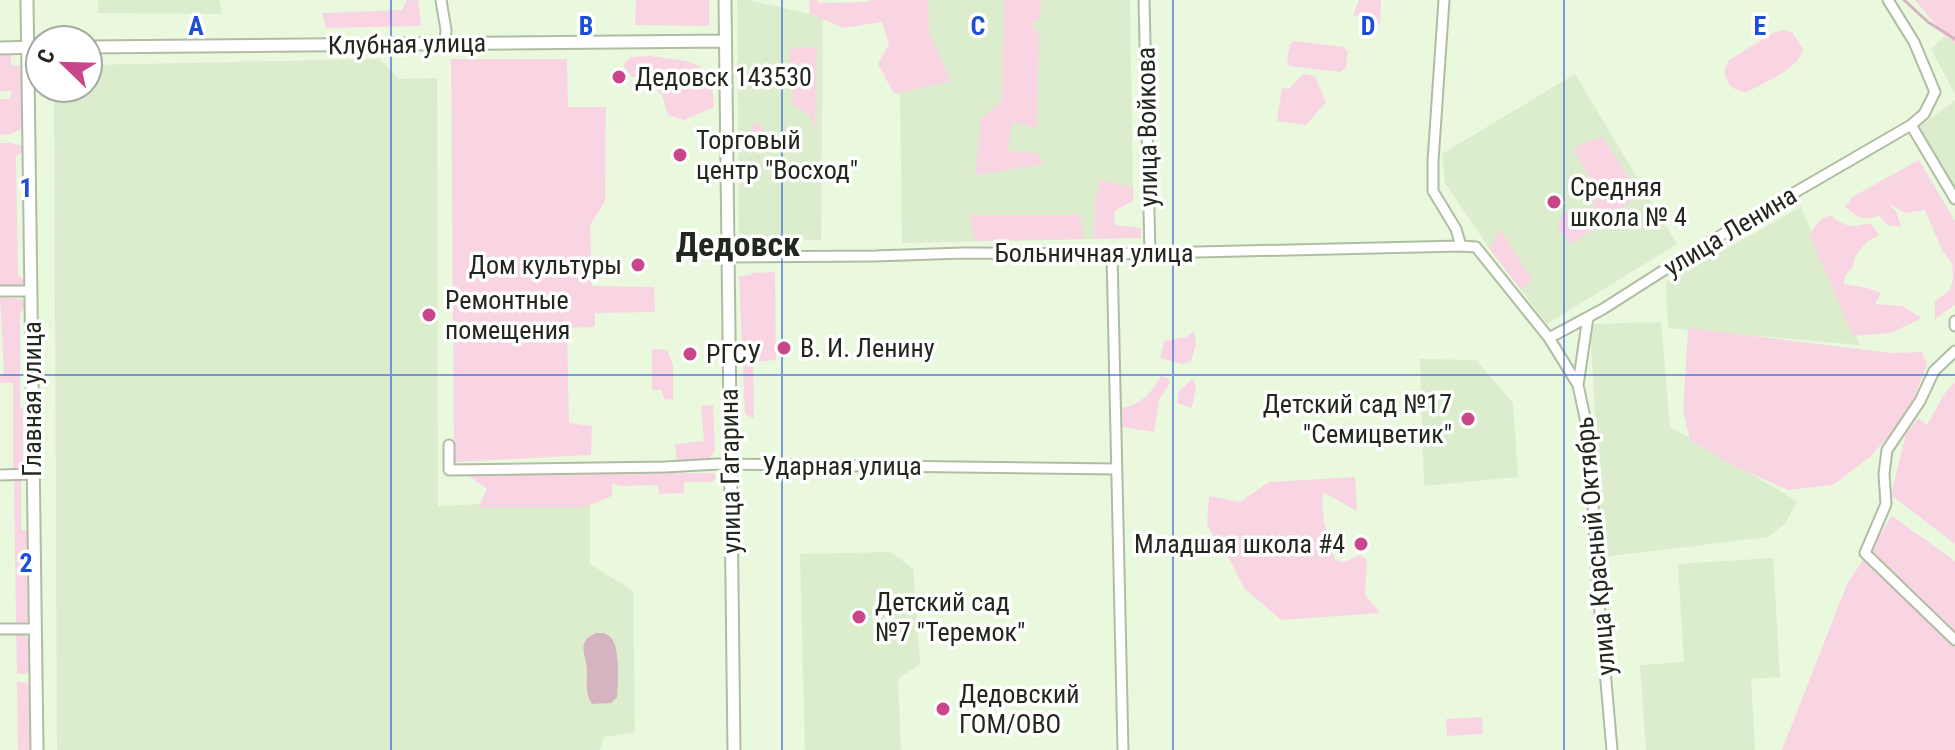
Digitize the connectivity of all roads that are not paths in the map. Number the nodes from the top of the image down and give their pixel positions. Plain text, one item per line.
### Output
1 (27, 0) edge
2 (441, 0) edge
3 (725, 0) edge
4 (1144, 0) edge
5 (1444, 0) edge
6 (1888, 0) edge
7 (30, 24) edge
8 (725, 41) junction
9 (445, 44) junction
10 (104, 47) edge
11 (0, 48) edge
12 (24, 48) edge
13 (33, 104) edge
14 (1911, 125) junction
15 (1955, 199) edge
16 (1461, 246) junction
17 (1150, 253) junction
18 (1112, 254) junction
19 (727, 257) junction
20 (0, 291) edge
21 (31, 291) junction
22 (1588, 317) junction
23 (1549, 338) junction
24 (1955, 351) edge
25 (1578, 385) junction
26 (449, 445) dead end
27 (730, 464) junction
28 (1116, 469) junction
29 (32, 474) junction
30 (0, 475) edge
31 (0, 629) edge
32 (35, 629) junction
33 (1955, 640) edge
34 (37, 750) edge
35 (734, 750) edge
36 (1123, 750) edge
37 (1612, 750) edge

1 - 7 street, Главная улица
2 - 9 street
3 - 8 street, улица Гагарина
4 - 17 street, улица Войкова
5 - 16 street
6 - 14 street
8 - 9 street, Клубная улица
8 - 19 street, улица Гагарина
9 - 10 street, Клубная улица
11 - 12 street
13 - 21 street, Главная улица
14 - 15 street
14 - 22 street, улица Ленина
16 - 17 street, Больничная улица
16 - 23 street, улица Красный Октябрь
17 - 18 street, Больничная улица
18 - 19 street, Больничная улица
18 - 28 street
19 - 27 street, улица Гагарина
20 - 21 street
21 - 29 street, Главная улица
22 - 23 street, улица Ленина
22 - 25 street
23 - 25 street, улица Красный Октябрь
24 - 33 street
25 - 37 street, улица Красный Октябрь
26 - 27 street, Ударная улица
27 - 28 street, Ударная улица
27 - 35 street, улица Гагарина
28 - 36 street
29 - 30 street
29 - 32 street, Главная улица
31 - 32 street
32 - 34 street, Главная улица

